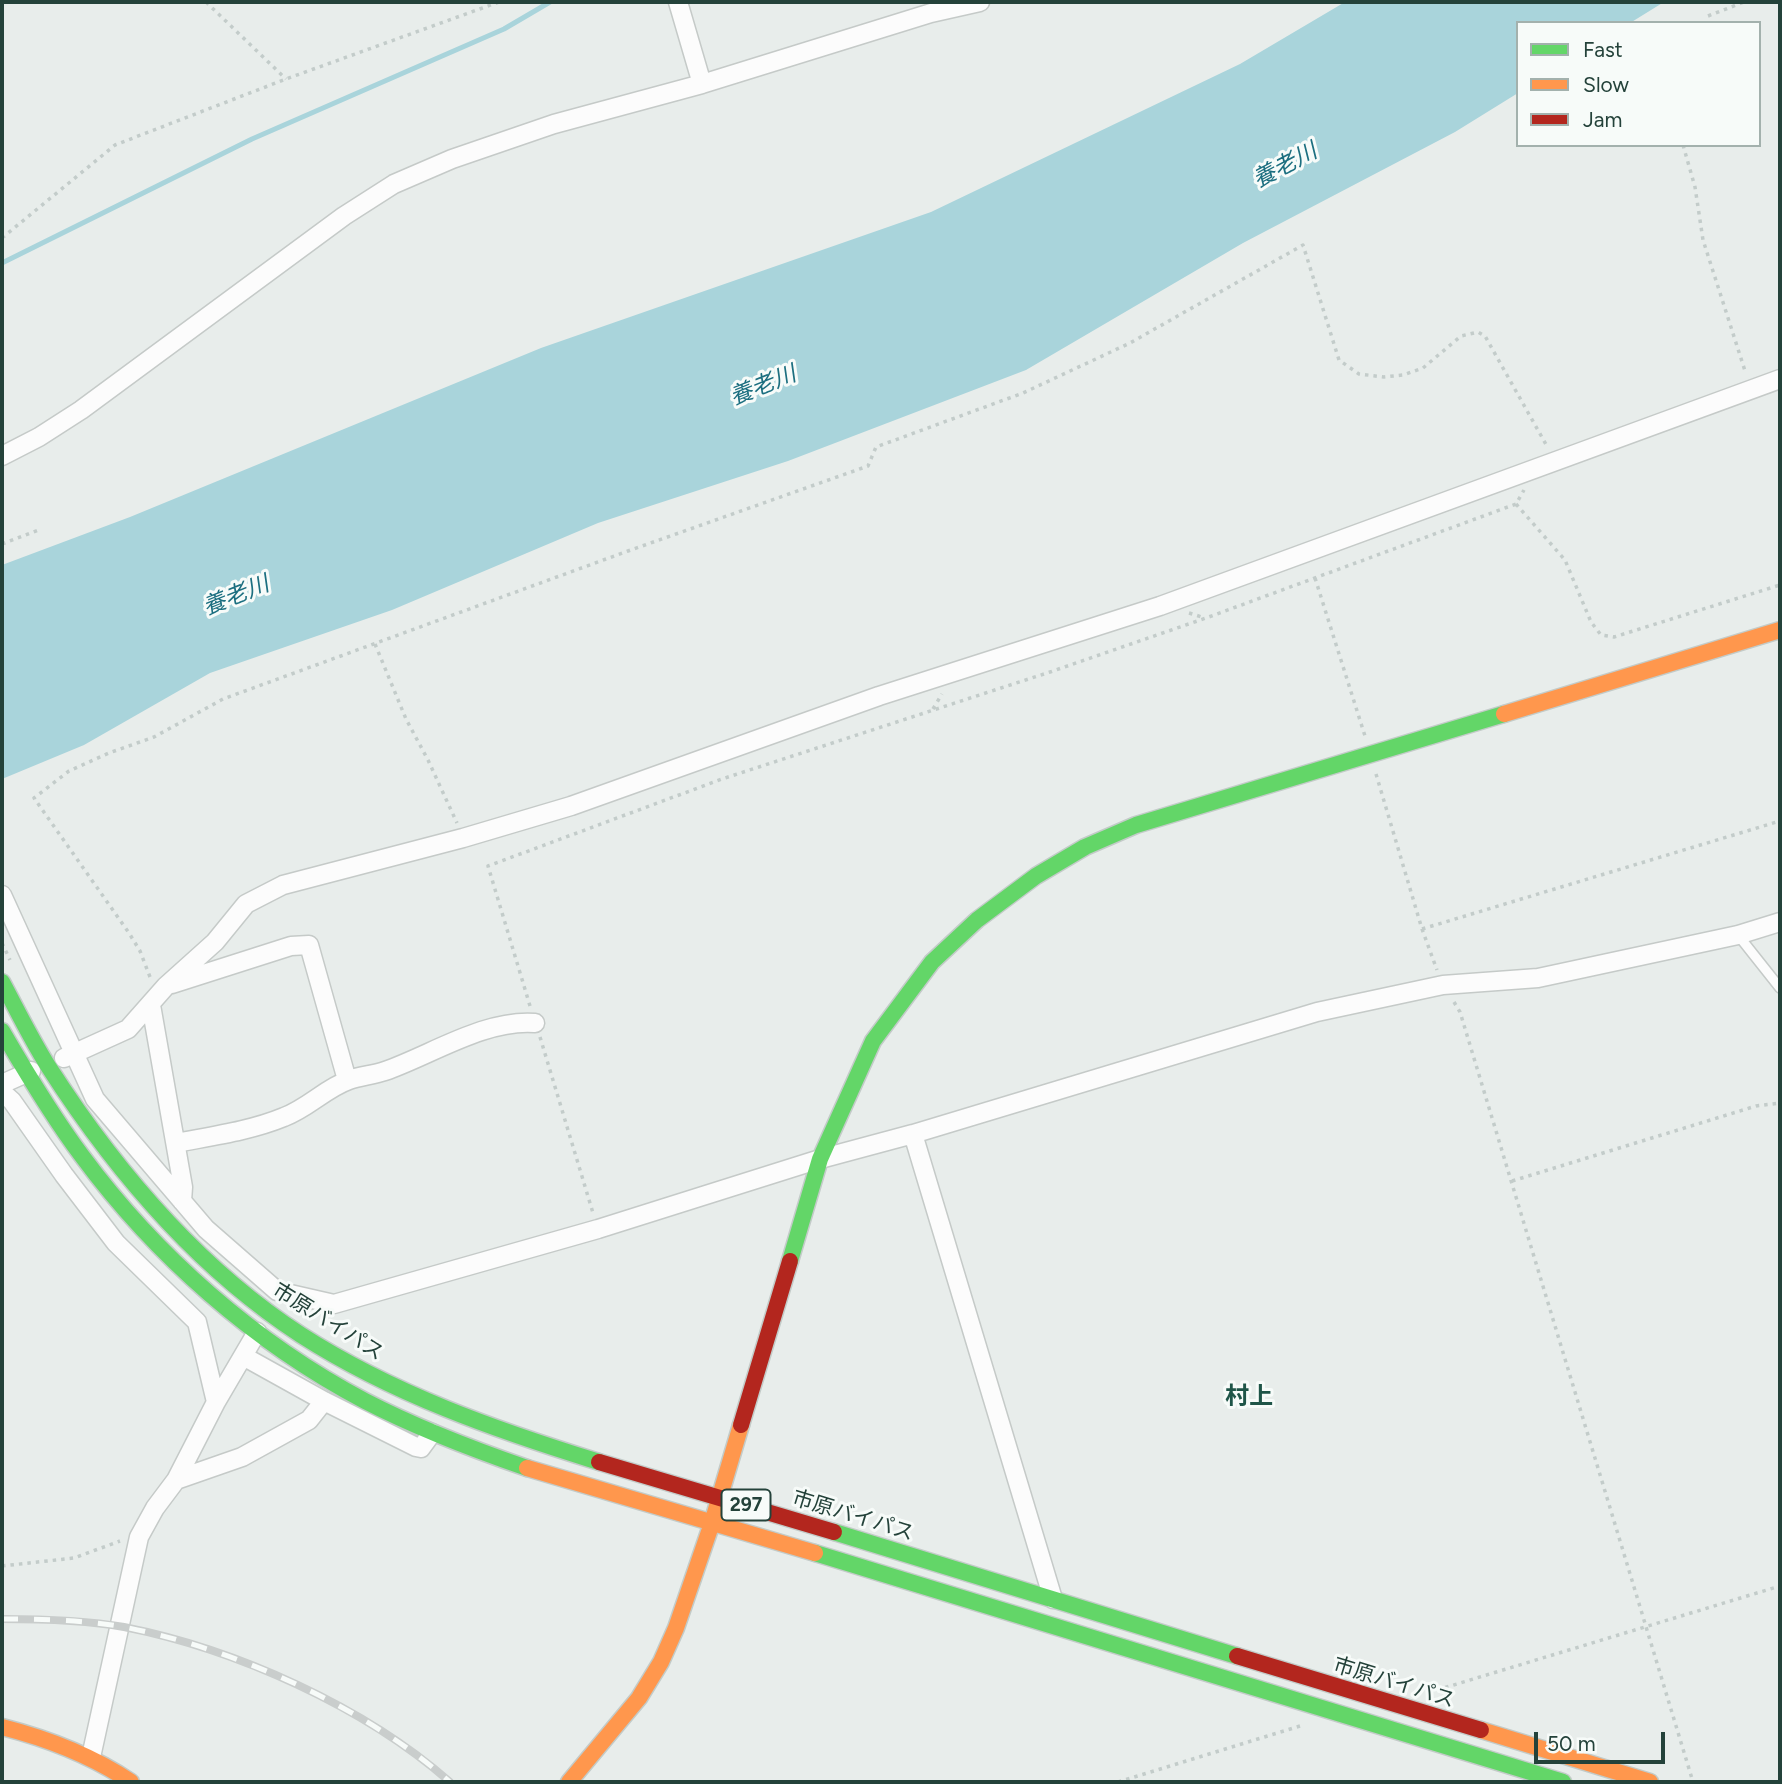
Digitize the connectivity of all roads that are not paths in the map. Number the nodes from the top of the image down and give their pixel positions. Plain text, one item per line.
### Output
1 (678, 2) edge
2 (980, 2) edge
3 (702, 84) junction
4 (1780, 379) edge
5 (2, 456) edge
6 (1780, 630) edge
7 (2, 895) edge
8 (1780, 922) edge
9 (1738, 934) junction
10 (2, 982) edge
11 (1780, 988) edge
12 (158, 996) junction
13 (535, 1023) road end
14 (2, 1031) edge
15 (74, 1054) junction
16 (47, 1065) junction
17 (24, 1074) junction
18 (347, 1080) junction
19 (2, 1084) edge
20 (2, 1092) edge
21 (913, 1134) junction
22 (176, 1143) junction
23 (820, 1159) junction
24 (182, 1201) junction
25 (257, 1332) junction
26 (243, 1356) junction
27 (324, 1401) junction
28 (216, 1402) junction
29 (432, 1433) junction
30 (176, 1480) junction
31 (719, 1497) junction
32 (712, 1522) junction
33 (1053, 1599) junction
34 (2, 1727) edge
35 (91, 1757) junction
36 (131, 1782) edge
37 (569, 1782) edge
38 (1563, 1782) edge
39 (1650, 1782) edge

1 - 3 street
2 - 3 street
3 - 5 street
4 - 12 street
6 - 23 main road
7 - 15 street
8 - 9 street
9 - 11 lane
9 - 21 street
10 - 16 main road, 市原バイパス / 297
12 - 15 street
12 - 18 street
12 - 22 street
13 - 18 street
14 - 17 main road, 297
15 - 16 street
15 - 24 street
16 - 17 street
16 - 31 main road, 市原バイパス / 297
17 - 19 street
17 - 25 main road, 297
18 - 22 street
20 - 28 street
21 - 23 street
21 - 33 street
22 - 24 street
23 - 24 street
23 - 31 main road
25 - 26 street
25 - 29 main road, 297
26 - 27 street
26 - 28 street
27 - 29 street
27 - 30 street
28 - 30 street
29 - 32 main road, 297
30 - 35 street
31 - 32 main road
31 - 33 main road, 市原バイパス / 297
32 - 37 main road
32 - 38 main road, 297
33 - 39 main road, 市原バイパス / 297
34 - 35 main road
35 - 36 main road

